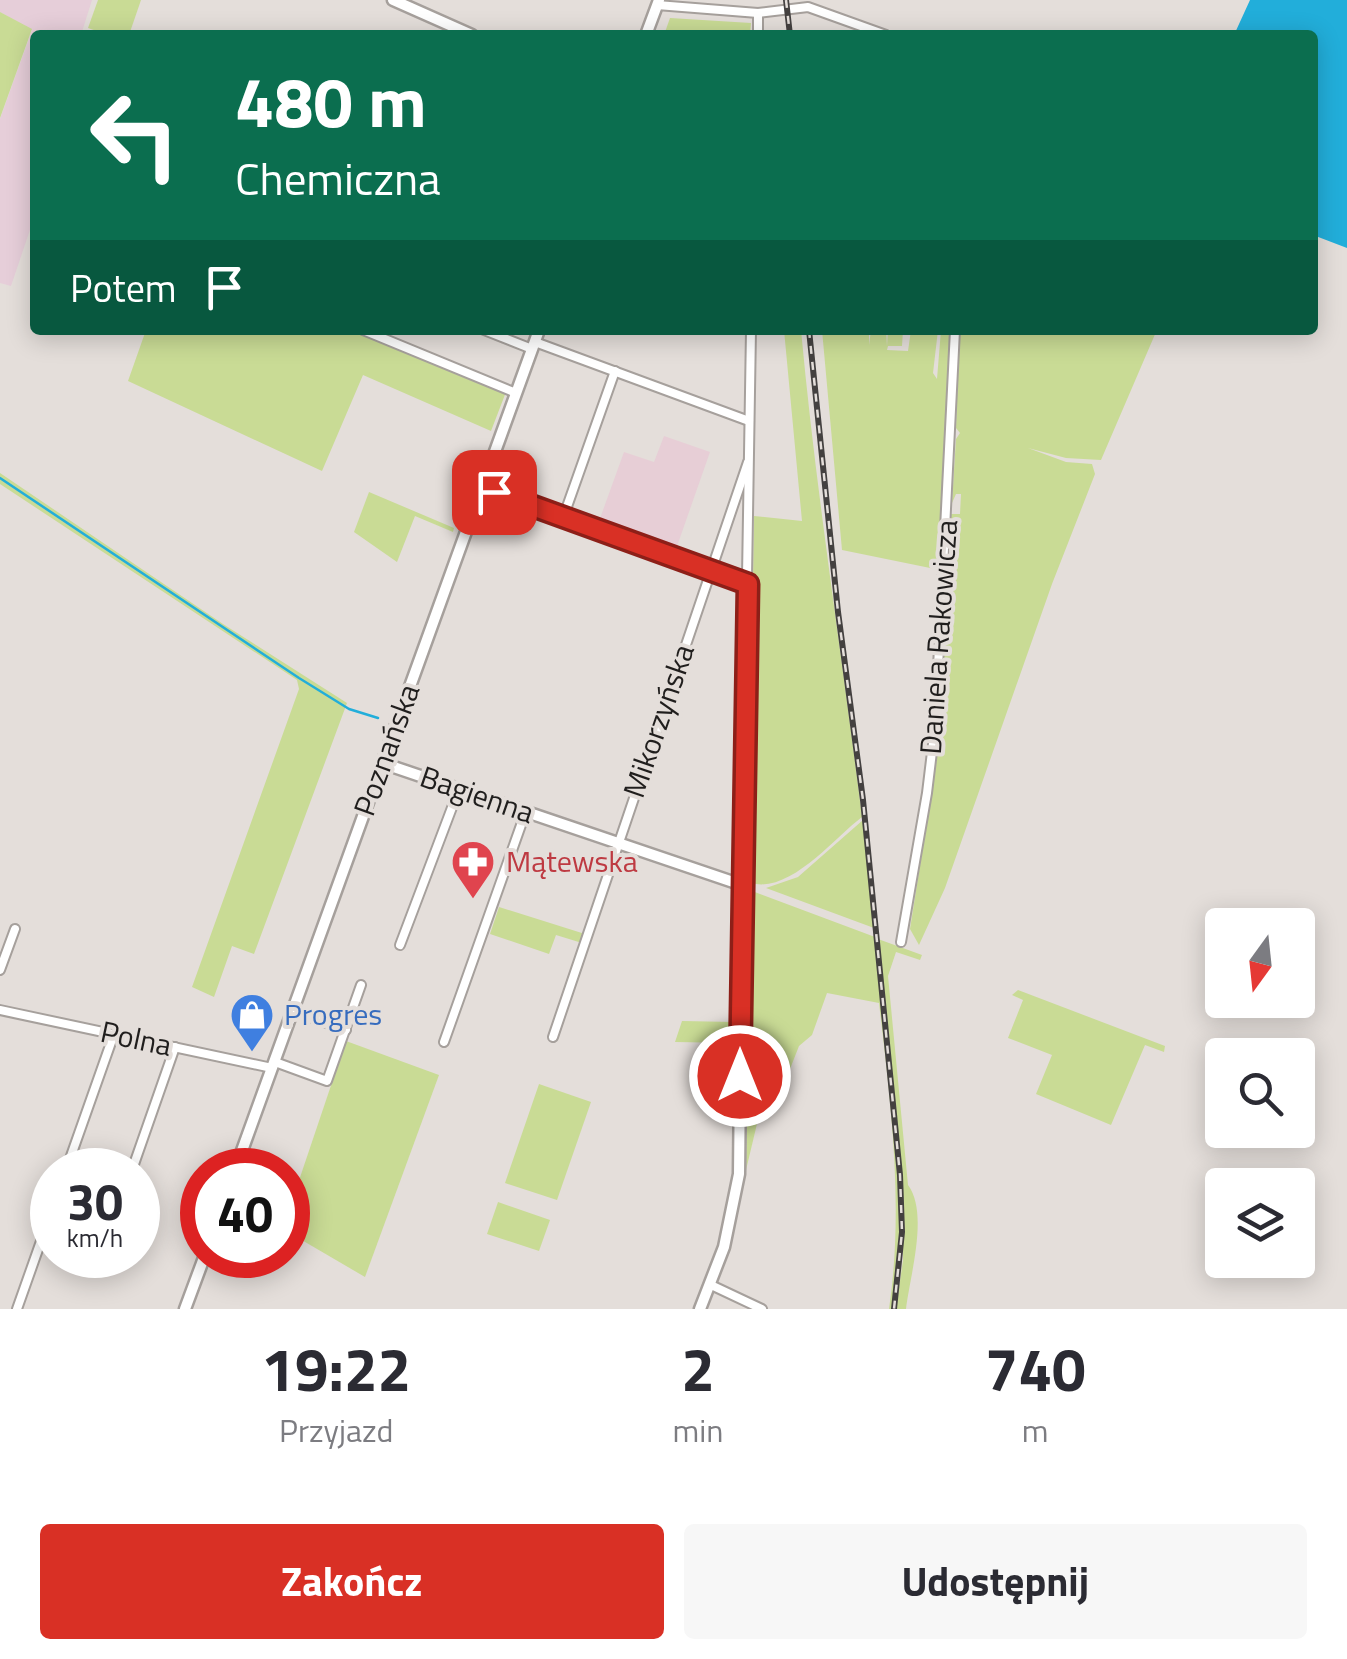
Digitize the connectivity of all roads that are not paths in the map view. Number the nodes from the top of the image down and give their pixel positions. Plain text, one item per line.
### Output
1 (393, 0) edge
2 (658, 2) edge
3 (758, 13) junction
4 (461, 30) edge
5 (648, 30) edge
6 (758, 30) edge
7 (872, 30) edge
8 (383, 335) edge
9 (500, 335) edge
10 (537, 335) edge
11 (750, 335) edge
12 (956, 335) edge
13 (534, 346) junction
14 (615, 371) junction
15 (516, 393) junction
16 (749, 420) junction
17 (748, 462) junction
18 (482, 488) junction
19 (738, 491) junction
20 (748, 493) junction
21 (563, 518) junction
22 (710, 570) junction
23 (748, 584) junction
24 (382, 762) junction
25 (459, 789) junction
26 (526, 812) junction
27 (618, 842) junction
28 (742, 885) junction
29 (15, 929) dead end
30 (901, 942) dead end
31 (400, 945) dead end
32 (0, 970) edge
33 (361, 984) dead end
34 (0, 1010) edge
35 (293, 1010) junction
36 (346, 1030) junction
37 (114, 1034) junction
38 (553, 1037) dead end
39 (444, 1042) dead end
40 (175, 1047) junction
41 (274, 1065) junction
42 (74, 1148) edge
43 (140, 1148) edge
44 (244, 1148) edge
45 (30, 1272) edge
46 (196, 1278) edge
47 (711, 1285) junction
48 (17, 1309) edge
49 (185, 1309) edge
50 (700, 1309) edge
51 (762, 1309) edge

1 - 4 main road
2 - 3 street
2 - 5 main road
3 - 6 street
3 - 7 street
8 - 15 street
9 - 13 street
10 - 13 main road, Poznańska
11 - 16 street
12 - 30 street, Daniela Rakowicza
13 - 14 street
13 - 15 main road, Poznańska
14 - 16 street
14 - 21 street
15 - 18 main road, Poznańska
16 - 17 street
17 - 19 street, Mikorzyńska
17 - 20 street
18 - 21 street
18 - 24 main road, Poznańska
19 - 20 street
19 - 22 street, Mikorzyńska
20 - 23 street
21 - 22 street
22 - 23 street
22 - 27 street, Mikorzyńska
23 - 28 street
24 - 25 main road, Bagienna
24 - 35 main road, Poznańska
25 - 26 main road, Bagienna
25 - 31 street
26 - 27 main road, Bagienna
26 - 39 street
27 - 28 main road, Bagienna
27 - 38 street, Mikorzyńska
28 - 47 main road
29 - 32 street
33 - 36 street
34 - 37 street, Polna
35 - 36 street
35 - 41 main road, Poznańska
36 - 41 street, Polna
37 - 40 street, Polna
37 - 42 street
40 - 41 street, Polna
40 - 43 street
41 - 44 main road, Poznańska
45 - 48 street
46 - 49 main road
47 - 50 main road
47 - 51 street

